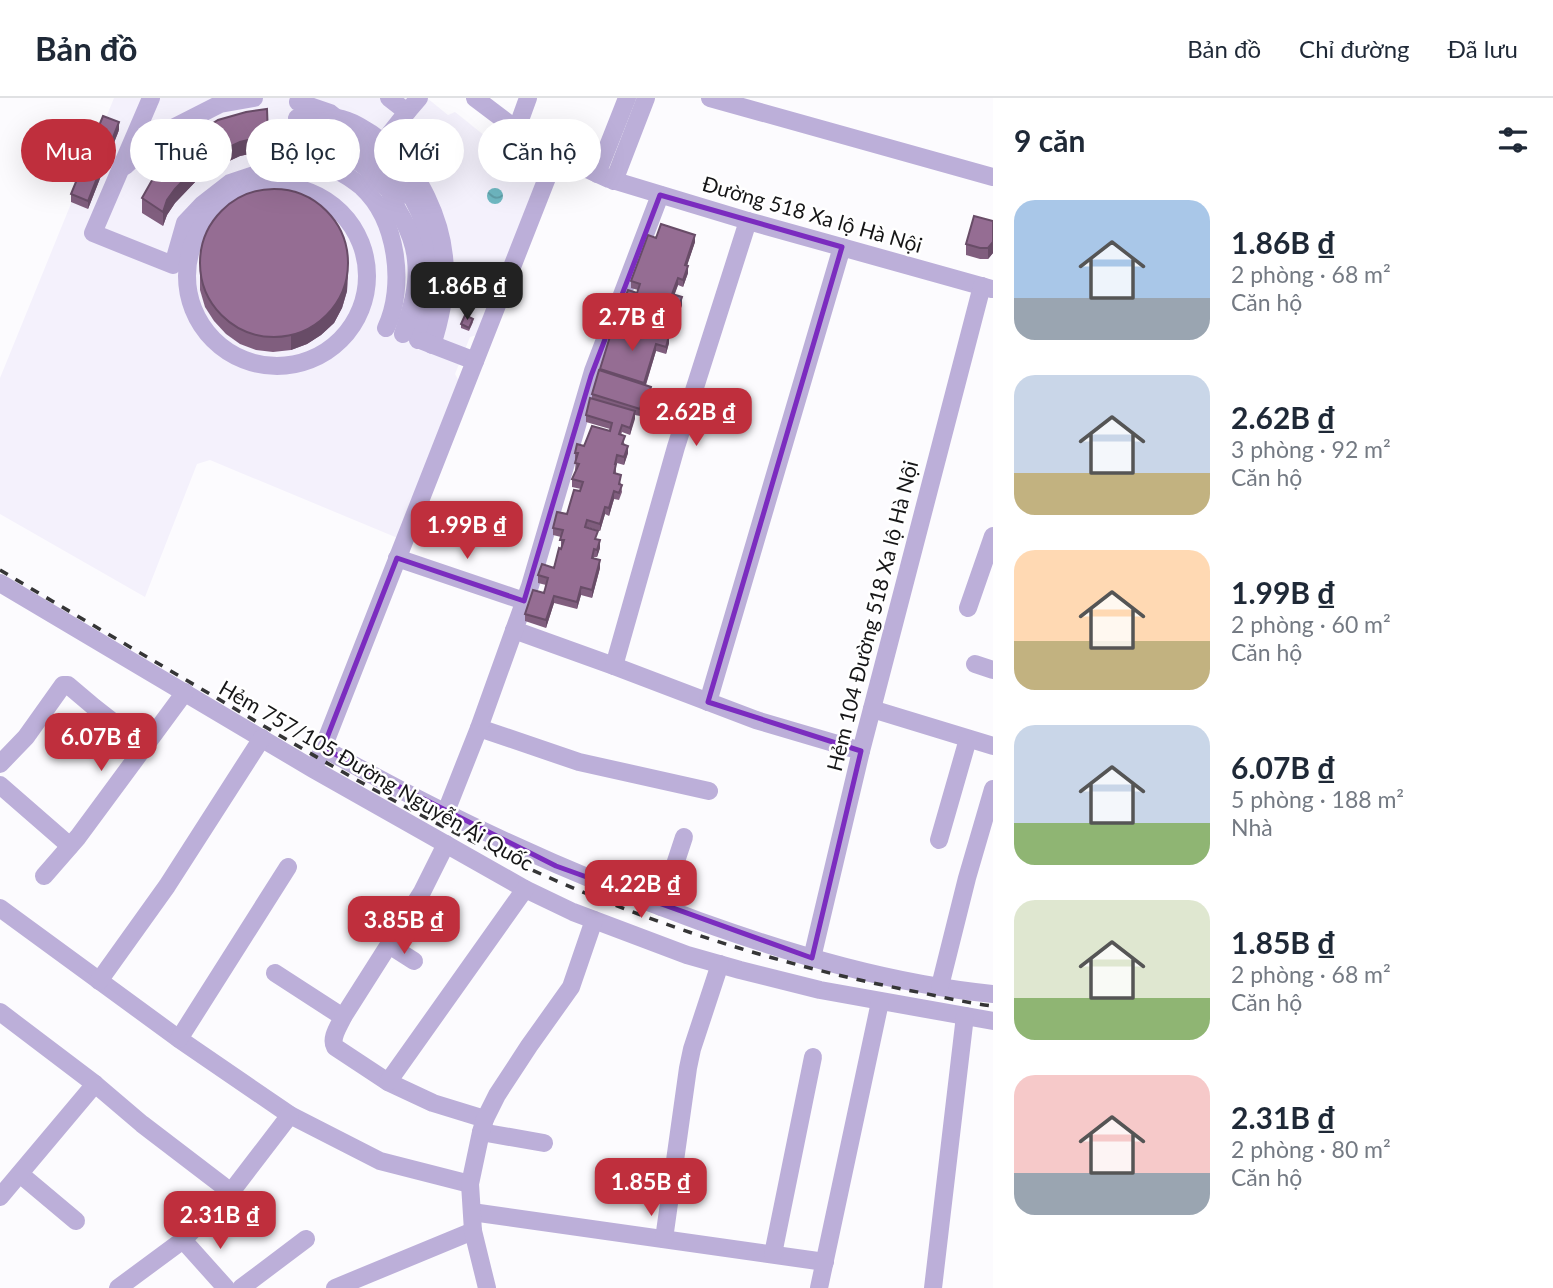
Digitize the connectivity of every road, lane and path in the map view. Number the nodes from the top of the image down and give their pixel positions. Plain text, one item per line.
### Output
1 (152, 98) edge
2 (254, 98) edge
3 (389, 98) edge
4 (475, 98) edge
5 (528, 98) edge
6 (627, 98) edge
7 (646, 98) edge
8 (710, 98) edge
9 (219, 101) edge
10 (414, 105) edge
11 (297, 114) edge
12 (224, 119) edge
13 (320, 119) edge
14 (501, 119) edge
15 (520, 119) edge
16 (360, 128) edge
17 (360, 145) edge
18 (360, 154) edge
19 (373, 154) junction
20 (120, 170) junction
21 (360, 170) edge
22 (601, 176) edge
23 (993, 177) edge
24 (246, 178) edge
25 (606, 178) junction
26 (283, 182) edge
27 (296, 182) edge
28 (350, 182) edge
29 (355, 182) edge
30 (545, 182) edge
31 (660, 195) junction
32 (409, 197) junction
33 (332, 204) junction
34 (748, 221) junction
35 (357, 233) junction
36 (842, 247) junction
37 (367, 263) junction
38 (397, 273) junction
39 (431, 274) junction
40 (469, 274) dead end
41 (987, 288) edge
42 (355, 323) junction
43 (410, 337) junction
44 (475, 360) junction
45 (993, 536) edge
46 (397, 558) junction
47 (0, 583) edge
48 (524, 601) junction
49 (968, 608) dead end
50 (514, 630) junction
51 (975, 664) dead end
52 (614, 666) junction
53 (993, 670) edge
54 (185, 692) junction
55 (708, 702) junction
56 (872, 709) junction
57 (479, 728) junction
58 (262, 738) junction
59 (968, 739) junction
60 (993, 746) edge
61 (145, 747) junction
62 (323, 748) junction
63 (861, 751) junction
64 (0, 764) edge
65 (313, 769) junction
66 (0, 785) edge
67 (993, 789) edge
68 (709, 791) dead end
69 (445, 814) junction
70 (684, 837) dead end
71 (939, 841) dead end
72 (446, 844) junction
73 (70, 846) junction
74 (288, 867) dead end
75 (44, 876) dead end
76 (525, 889) junction
77 (661, 907) junction
78 (0, 908) edge
79 (365, 915) dead end
80 (594, 920) junction
81 (393, 939) junction
82 (812, 958) junction
83 (414, 961) dead end
84 (720, 964) junction
85 (275, 973) dead end
86 (99, 981) junction
87 (940, 986) junction
88 (993, 993) edge
89 (880, 1002) junction
90 (0, 1012) edge
91 (965, 1016) junction
92 (343, 1017) junction
93 (993, 1021) edge
94 (179, 1039) junction
95 (813, 1057) dead end
96 (388, 1082) junction
97 (95, 1084) junction
98 (290, 1115) junction
99 (483, 1126) junction
100 (544, 1143) dead end
101 (20, 1174) junction
102 (470, 1184) junction
103 (231, 1192) junction
104 (0, 1197) edge
105 (472, 1212) junction
106 (76, 1221) dead end
107 (473, 1231) junction
108 (306, 1239) dead end
109 (664, 1239) junction
110 (183, 1240) junction
111 (773, 1254) junction
112 (825, 1262) junction
113 (355, 1284) edge
114 (118, 1288) edge
115 (226, 1288) edge
116 (241, 1288) edge
117 (335, 1288) edge
118 (487, 1288) edge
119 (819, 1288) edge
120 (933, 1288) edge

1 - 20 street
2 - 9 street
3 - 10 street
4 - 14 street, Đường 518 Xa lộ Hà Nội
5 - 15 street
6 - 25 street
7 - 25 street
8 - 23 street
9 - 12 street
9 - 20 street
10 - 19 street
11 - 13 street
16 - 19 street
17 - 19 street
18 - 19 street
19 - 21 street
19 - 32 street
19 - 32 street
20 - 24 street
22 - 25 street, Đường 518 Xa lộ Hà Nội
25 - 31 street, Đường 518 Xa lộ Hà Nội
26 - 42 street
27 - 33 street
28 - 33 street
29 - 32 street
30 - 44 street
31 - 34 street, Đường 518 Xa lộ Hà Nội
31 - 48 street
32 - 35 street
32 - 38 street
32 - 39 street
32 - 39 street
33 - 35 street
34 - 36 street, Đường 518 Xa lộ Hà Nội
34 - 52 street
35 - 37 street
36 - 41 street, Đường 518 Xa lộ Hà Nội
36 - 55 street
37 - 38 street
37 - 42 street
38 - 39 street
38 - 43 street
39 - 40 street
39 - 43 street
39 - 43 street
41 - 56 street, Hẻm 104 Đường 518 Xa lộ Hà Nội
42 - 43 street
43 - 44 street
44 - 46 street
45 - 49 street
46 - 48 street
46 - 62 street
47 - 54 street, Hẻm 757/105 Đường Nguyễn Ái Quốc
48 - 50 street
50 - 52 street
50 - 57 street
51 - 53 street
52 - 55 street
54 - 58 street, Hẻm 757/105 Đường Nguyễn Ái Quốc
54 - 61 street
55 - 63 street
56 - 59 street
56 - 63 street, Hẻm 104 Đường 518 Xa lộ Hà Nội
57 - 68 street
57 - 69 street
58 - 65 street, Hẻm 757/105 Đường Nguyễn Ái Quốc
58 - 86 street
59 - 60 street
59 - 71 street
61 - 64 street
61 - 73 street
62 - 65 street
62 - 69 street
63 - 82 street, Hẻm 104 Đường 518 Xa lộ Hà Nội
65 - 72 street, Hẻm 757/105 Đường Nguyễn Ái Quốc
66 - 73 street
67 - 87 street
69 - 77 street
70 - 77 street
72 - 76 street, Hẻm 757/105 Đường Nguyễn Ái Quốc
72 - 81 street
73 - 75 street
74 - 94 street
76 - 80 street, Hẻm 757/105 Đường Nguyễn Ái Quốc
76 - 96 street
77 - 82 street
78 - 86 street
79 - 81 street
80 - 84 street, Hẻm 757/105 Đường Nguyễn Ái Quốc
80 - 99 street
81 - 83 street
81 - 92 street
82 - 87 street
84 - 89 street, Hẻm 757/105 Đường Nguyễn Ái Quốc
84 - 109 street
85 - 92 street
86 - 94 street
87 - 88 street
89 - 91 street, Hẻm 757/105 Đường Nguyễn Ái Quốc
89 - 112 street
90 - 97 street
91 - 93 street, Hẻm 757/105 Đường Nguyễn Ái Quốc
91 - 120 street
92 - 96 street
94 - 98 street
95 - 111 street
96 - 99 street
97 - 101 street
97 - 103 street
98 - 102 street
98 - 103 street
99 - 100 street
99 - 102 street
101 - 104 street
101 - 106 street
102 - 105 street
103 - 110 street
105 - 107 street
105 - 109 street
107 - 113 street
107 - 118 street
108 - 116 street
109 - 111 street
110 - 114 street
110 - 115 street
111 - 112 street
112 - 119 street
113 - 117 street

